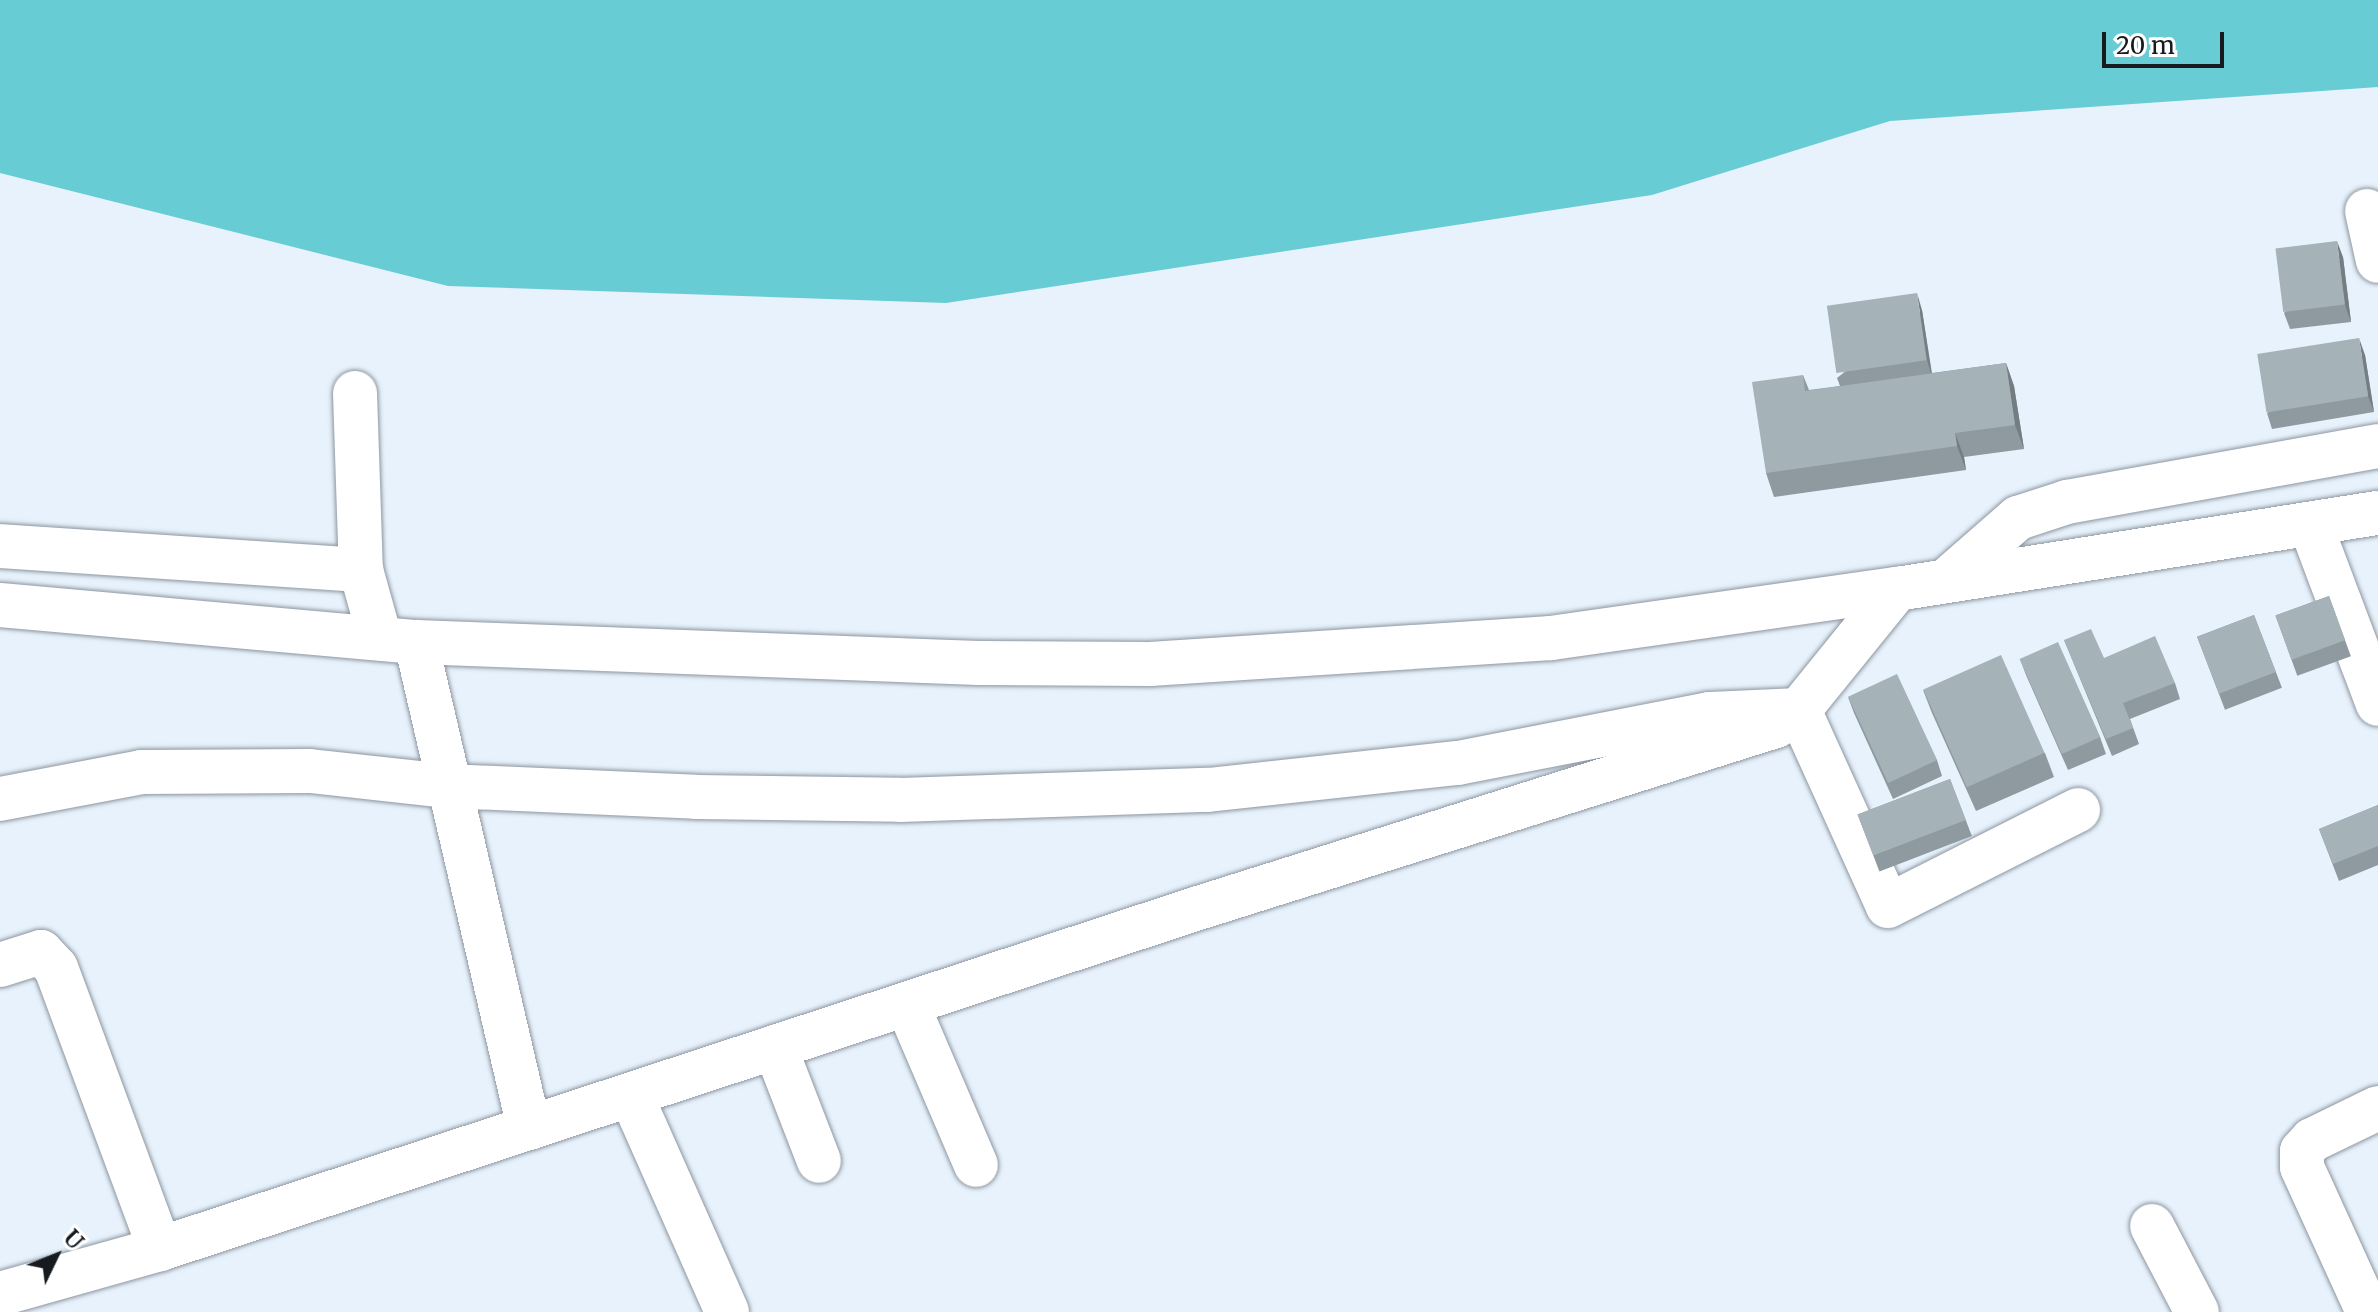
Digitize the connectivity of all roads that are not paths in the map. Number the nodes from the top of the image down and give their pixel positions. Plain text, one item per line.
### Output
1 (2367, 211) dead end
2 (2378, 261) edge
3 (355, 393) dead end
4 (2378, 446) edge
5 (2378, 513) edge
6 (2311, 526) junction
7 (0, 546) edge
8 (361, 570) junction
9 (1948, 579) junction
10 (1897, 589) junction
11 (0, 605) edge
12 (398, 640) junction
13 (1809, 697) junction
14 (2378, 704) edge
15 (448, 786) junction
16 (0, 799) edge
17 (2078, 810) dead end
18 (0, 965) edge
19 (907, 1004) junction
20 (775, 1047) junction
21 (631, 1095) junction
22 (2378, 1108) edge
23 (529, 1128) junction
24 (819, 1161) dead end
25 (976, 1165) dead end
26 (2152, 1226) dead end
27 (160, 1249) junction
28 (0, 1294) edge
29 (727, 1312) edge
30 (2197, 1312) edge
31 (2368, 1312) edge

1 - 2 street
3 - 8 street
4 - 9 street
5 - 6 street
6 - 9 street
6 - 14 street
7 - 8 street
8 - 12 street
9 - 10 street
10 - 12 street
10 - 13 street
11 - 12 street
12 - 15 street
13 - 15 street
13 - 17 street
13 - 19 street
15 - 16 street
15 - 23 street
18 - 27 street
19 - 20 street
19 - 25 street
20 - 21 street
20 - 24 street
21 - 23 street
21 - 29 street
22 - 31 street
23 - 27 street
26 - 30 street
27 - 28 street

